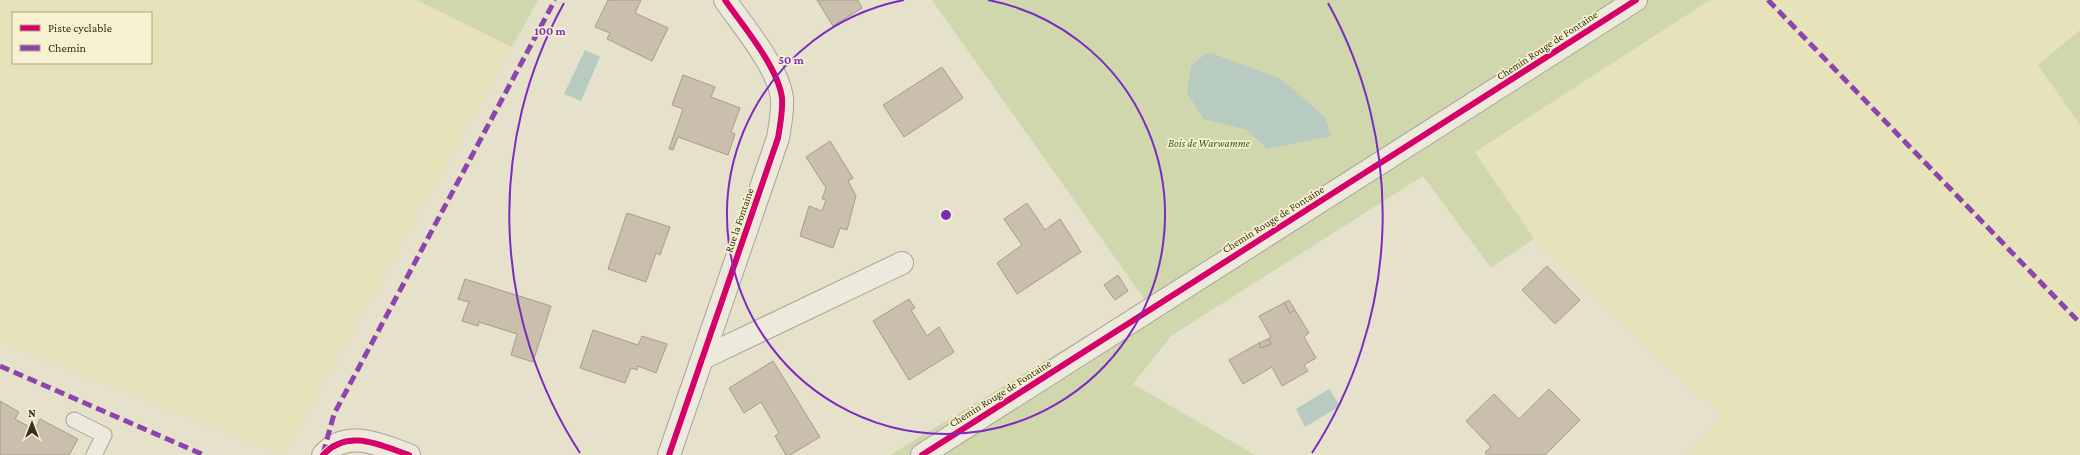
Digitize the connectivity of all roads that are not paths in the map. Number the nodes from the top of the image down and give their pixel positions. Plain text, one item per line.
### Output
1 (725, 0) edge
2 (1636, 0) edge
3 (902, 263) dead end
4 (703, 358) junction
5 (74, 420) dead end
6 (94, 455) edge
7 (322, 455) edge
8 (408, 455) edge
9 (669, 455) edge
10 (922, 455) edge

1 - 4 street, Rue la Fontaine
2 - 10 street, Chemin Rouge de Fontaine
3 - 4 street
4 - 9 street, Rue la Fontaine
5 - 6 lane
7 - 8 street

